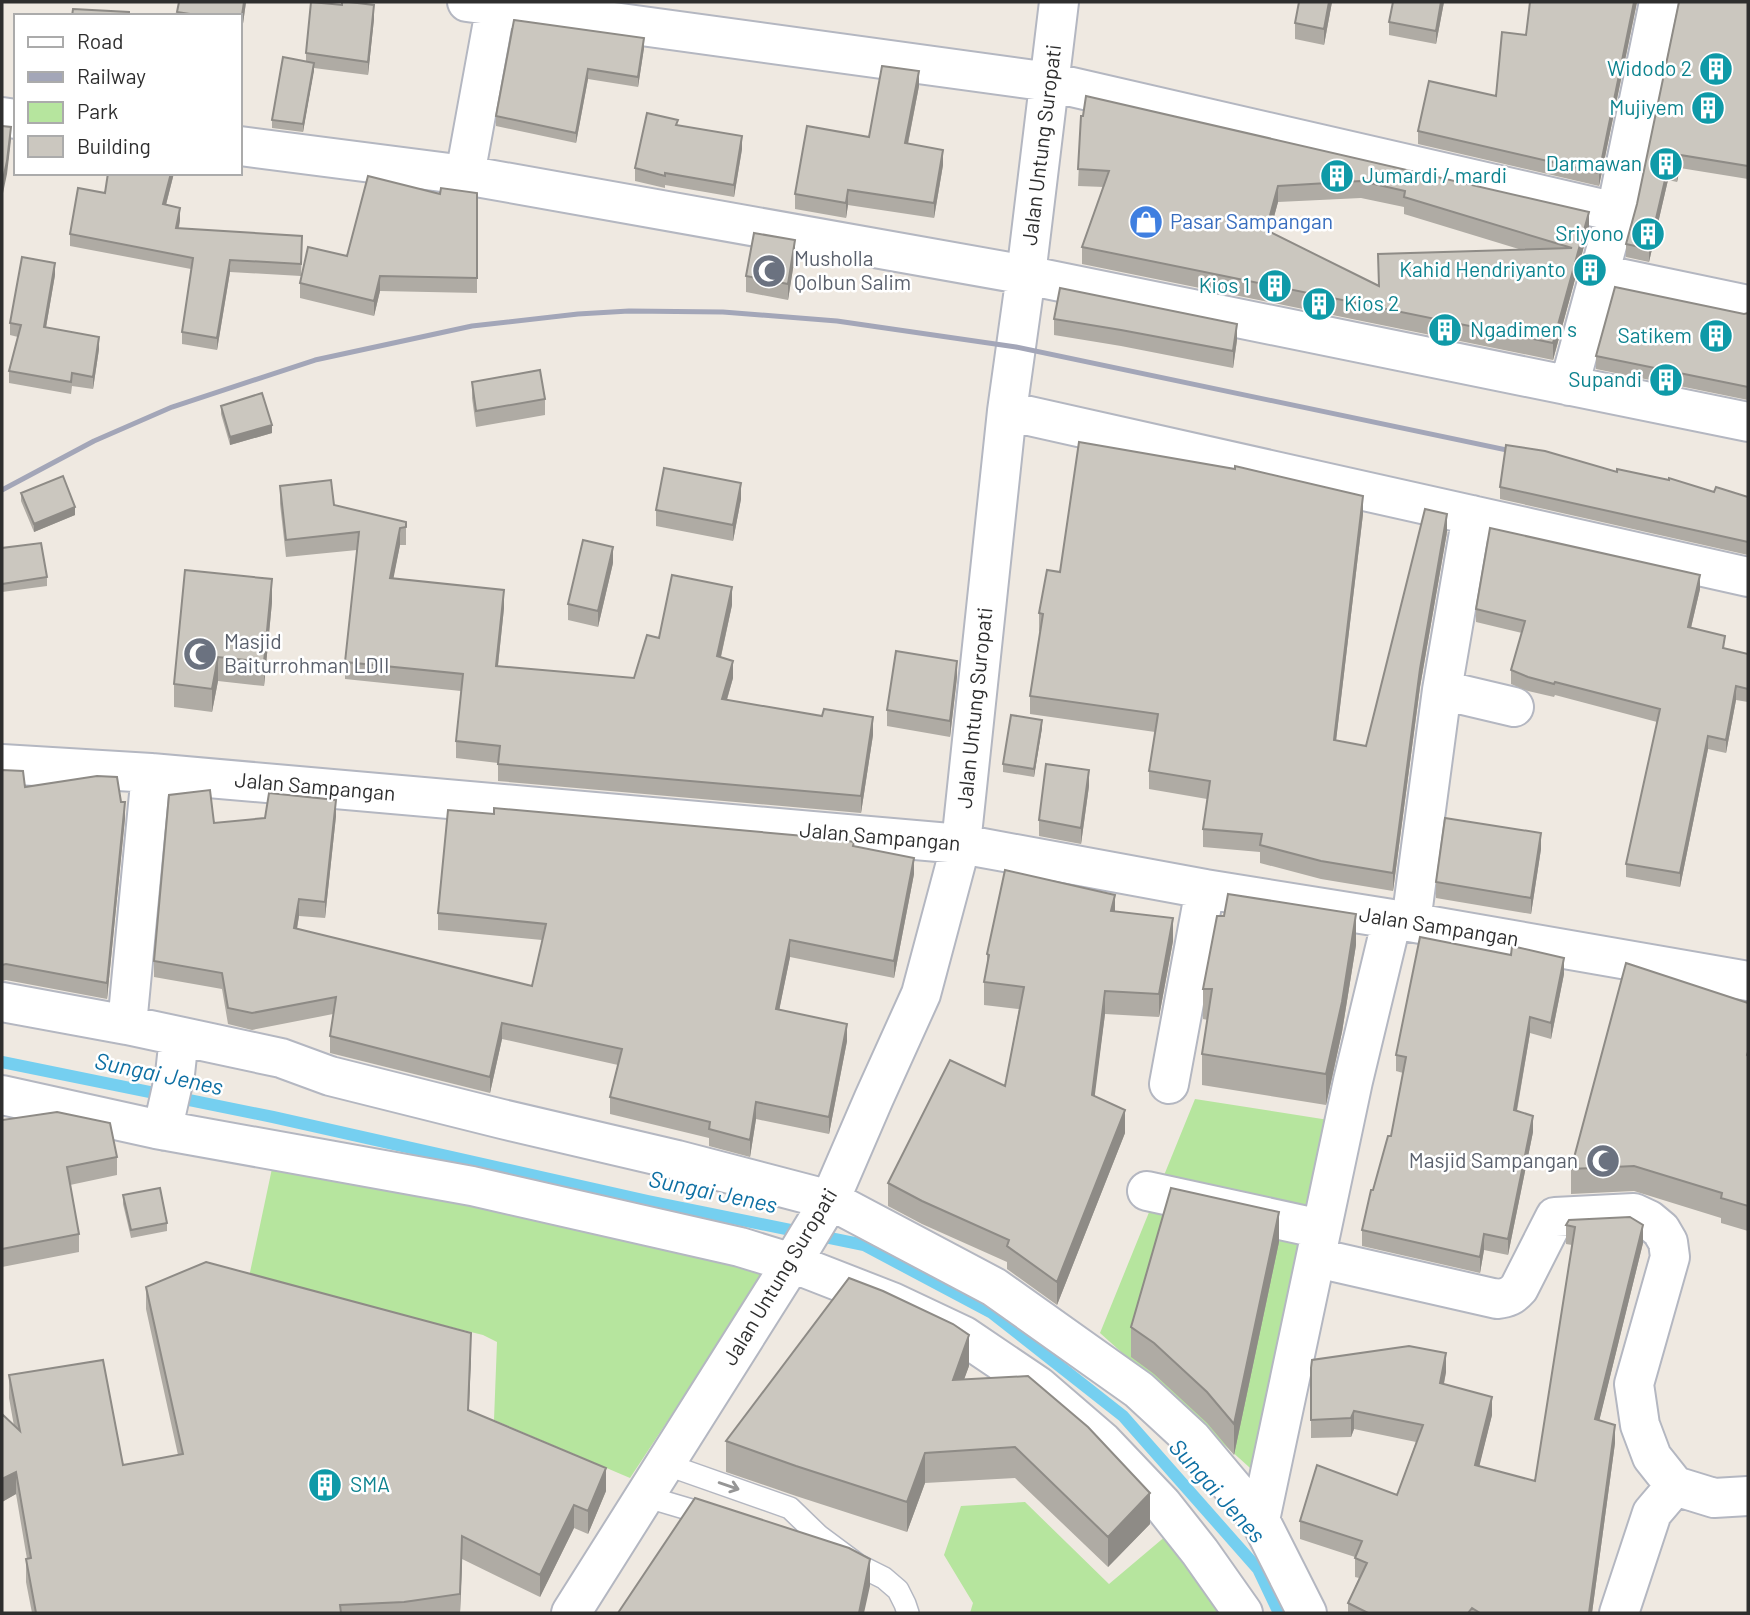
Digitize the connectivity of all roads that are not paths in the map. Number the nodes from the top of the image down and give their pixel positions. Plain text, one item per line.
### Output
1 (1659, 2) edge
2 (1051, 3) edge
3 (482, 4) edge
4 (1050, 82) junction
5 (242, 146) edge
6 (465, 175) junction
7 (1616, 212) junction
8 (1600, 274) junction
9 (1026, 275) junction
10 (1748, 305) edge
11 (1569, 386) junction
12 (1007, 411) junction
13 (1748, 422) edge
14 (1472, 515) junction
15 (1748, 577) edge
16 (1442, 690) junction
17 (1514, 707) dead end
18 (2, 764) edge
19 (151, 773) junction
20 (961, 844) junction
21 (1205, 889) junction
22 (1401, 920) junction
23 (1748, 981) edge
24 (2, 1002) edge
25 (127, 1025) junction
26 (179, 1037) junction
27 (1169, 1084) dead end
28 (2, 1095) edge
29 (166, 1123) junction
30 (1147, 1191) dead end
31 (828, 1203) junction
32 (1319, 1244) junction
33 (794, 1259) junction
34 (665, 1464) junction
35 (1675, 1486) junction
36 (644, 1496) junction
37 (1748, 1496) edge
38 (1260, 1520) junction
39 (732, 1523) edge
40 (819, 1536) junction
41 (795, 1538) edge
42 (571, 1613) edge
43 (908, 1613) edge
44 (1243, 1613) edge
45 (1307, 1613) edge
46 (1619, 1613) edge

1 - 7 street
2 - 4 street, Jalan Untung Suropati
3 - 4 street
3 - 6 street
4 - 7 street
4 - 9 street, Jalan Untung Suropati
5 - 6 street
6 - 9 street
7 - 8 street
8 - 10 street
8 - 11 street
9 - 11 street
9 - 12 street, Jalan Untung Suropati
11 - 13 street
12 - 14 street
12 - 20 street, Jalan Untung Suropati
14 - 15 street
14 - 16 street
16 - 17 street
16 - 22 street
18 - 19 street, Jalan Sampangan
19 - 20 street, Jalan Sampangan
19 - 25 street
20 - 21 street, Jalan Sampangan
20 - 31 street, Jalan Untung Suropati
21 - 22 street, Jalan Sampangan
21 - 27 street
22 - 23 street, Jalan Sampangan
22 - 32 street
24 - 25 street
25 - 26 street
26 - 29 street
26 - 31 street
28 - 29 street
29 - 33 street
30 - 32 street
31 - 33 street, Jalan Untung Suropati
31 - 38 street
32 - 35 street
32 - 38 street
33 - 34 street, Jalan Untung Suropati
33 - 44 street
34 - 36 street, Jalan Untung Suropati
34 -> 40 lane
35 - 37 street
35 - 46 street
36 - 39 lane
36 - 42 street, Jalan Untung Suropati
38 - 45 street
40 - 41 lane
40 - 43 lane

